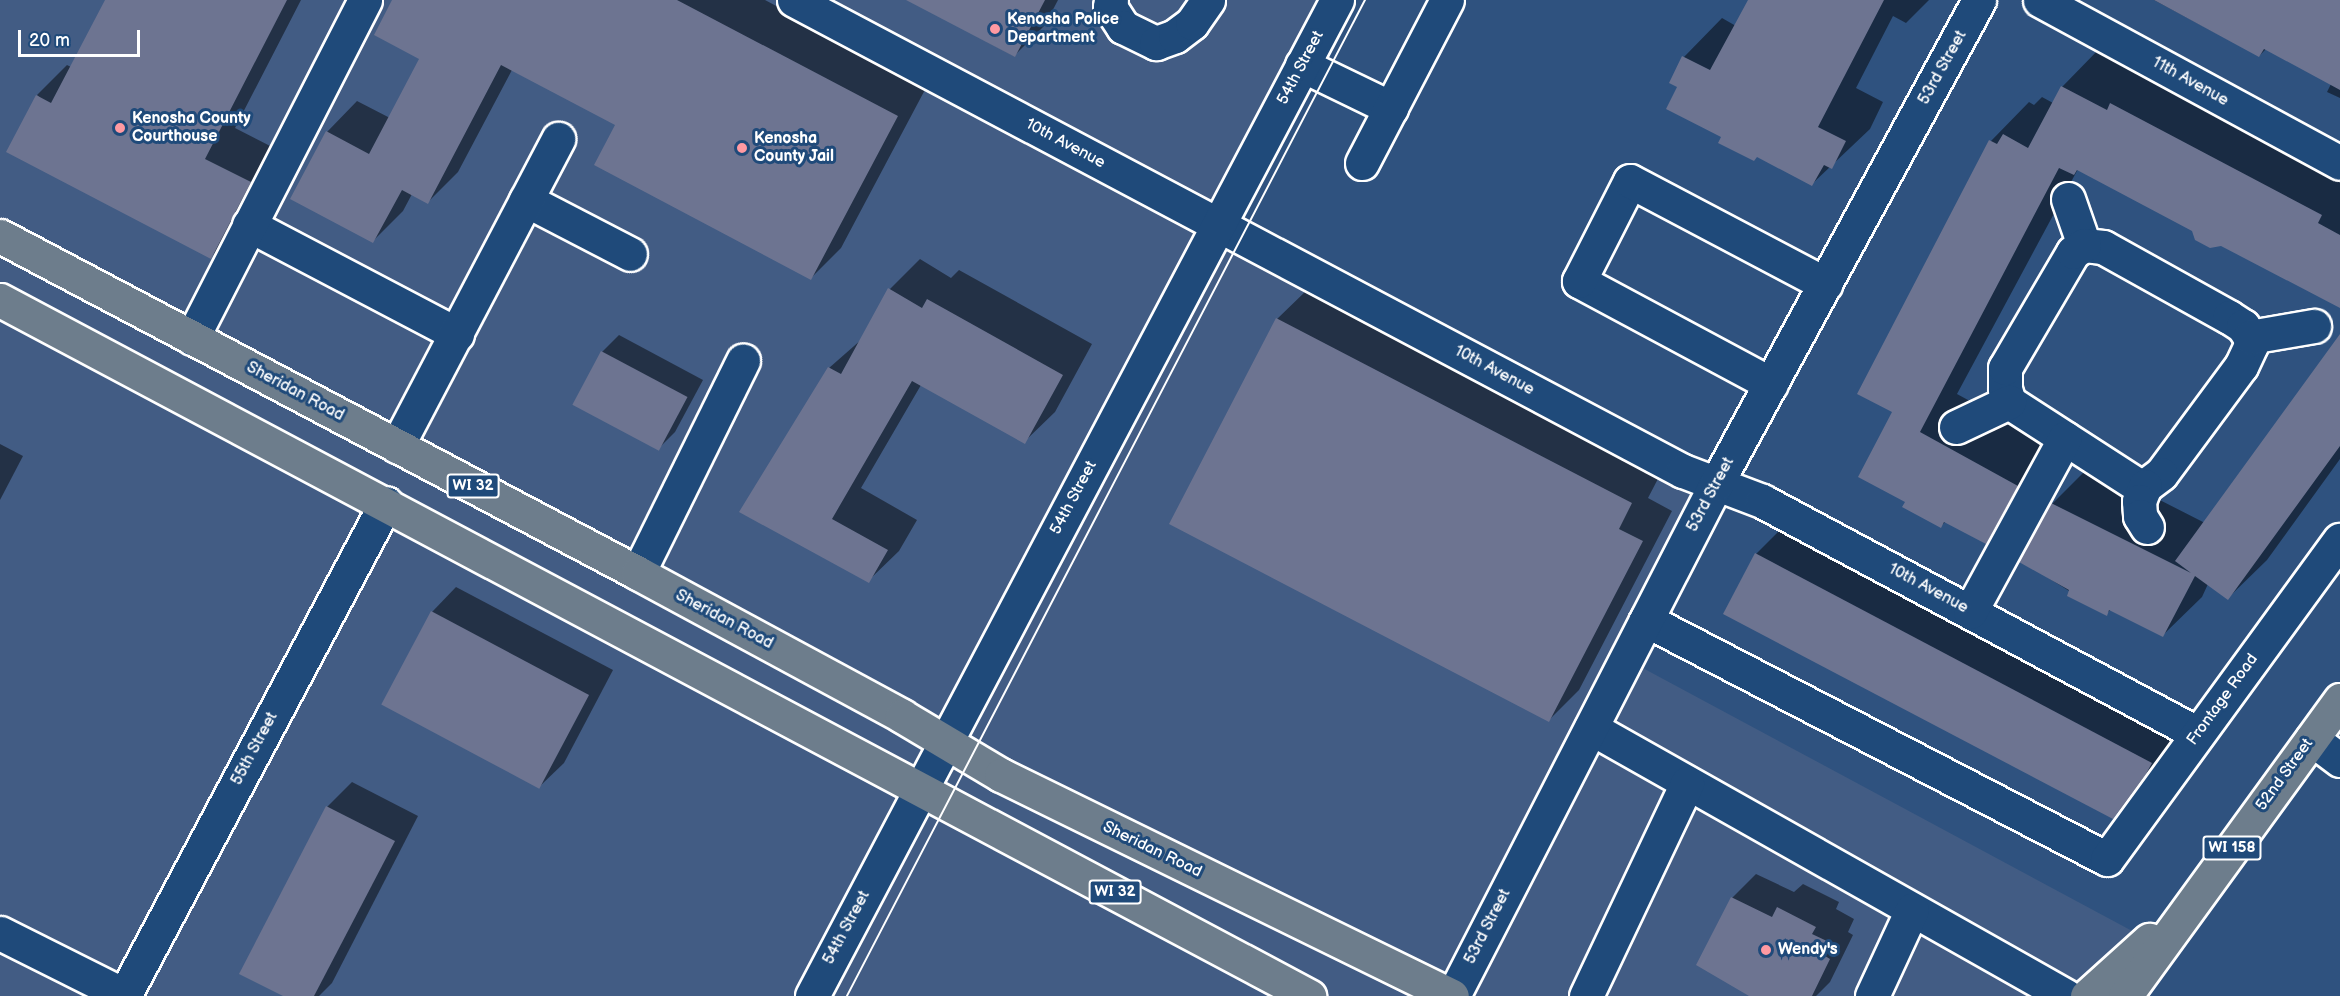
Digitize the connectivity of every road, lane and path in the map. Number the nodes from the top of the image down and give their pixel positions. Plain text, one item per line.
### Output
1 (365, 0) edge
2 (794, 0) edge
3 (1111, 0) edge
4 (1208, 0) edge
5 (1337, 0) edge
6 (1447, 0) edge
7 (1980, 0) edge
8 (2040, 0) edge
9 (1302, 65) junction
10 (1391, 108) junction
11 (558, 139) dead end
12 (1362, 163) dead end
13 (2340, 163) edge
14 (2068, 199) dead end
15 (526, 200) junction
16 (249, 225) junction
17 (1218, 225) junction
18 (0, 236) edge
19 (2084, 245) junction
20 (630, 254) dead end
21 (1825, 284) junction
22 (0, 300) edge
23 (2314, 326) dead end
24 (457, 334) junction
25 (2250, 337) junction
26 (192, 338) junction
27 (743, 361) dead end
28 (1771, 384) junction
29 (2009, 402) junction
30 (1956, 427) dead end
31 (2065, 438) junction
32 (397, 446) junction
33 (1716, 484) junction
34 (2145, 486) junction
35 (386, 503) junction
36 (2146, 527) dead end
37 (2340, 540) edge
38 (638, 573) junction
39 (1970, 612) junction
40 (1646, 620) junction
41 (2340, 700) edge
42 (1591, 728) junction
43 (2198, 734) junction
44 (2312, 739) junction
45 (944, 741) junction
46 (2340, 760) edge
47 (1687, 783) junction
48 (920, 788) junction
49 (2193, 901) junction
50 (1912, 910) junction
51 (0, 933) edge
52 (1597, 992) edge
53 (125, 996) edge
54 (812, 996) edge
55 (1310, 996) edge
56 (1453, 996) edge
57 (1872, 996) edge
58 (2066, 996) edge
59 (2086, 996) edge
60 (2125, 996) edge

1 - 16 street
2 - 17 street, 10th Avenue
3 - 4 street
5 - 9 street, 54th Street
6 - 10 street
7 - 21 street, 53rd Street
8 - 13 street, 11th Avenue
9 - 10 street
9 - 17 street, 54th Street
10 - 12 street
11 - 15 street
14 - 19 street
15 - 20 street
15 - 24 street
16 - 24 street
16 - 26 street
17 - 33 street, 10th Avenue
17 - 45 street, 54th Street
18 - 26 main road, Sheridan Road / WI 32
19 - 25 street
19 - 29 street
21 - 28 street, 53rd Street
21 - 28 street
22 - 35 main road, WI 32
23 - 25 street
24 - 32 street
25 - 34 street
26 - 32 main road, Sheridan Road / WI 32
27 - 38 street
28 - 33 street, 53rd Street
29 - 30 street
29 - 31 street
31 - 34 street
31 - 39 street
32 - 38 main road, Sheridan Road / WI 32
33 - 39 street, 10th Avenue
33 - 40 street, 53rd Street
34 - 36 street
35 - 48 main road, WI 32
35 - 53 street, 55th Street
37 - 43 street, Frontage Road
38 - 45 main road, Sheridan Road / WI 32
39 - 43 street, 10th Avenue
40 - 42 street, 53rd Street
40 - 43 street, Frontage Road
41 - 44 main road, 52nd Street / WI 158
42 - 47 street
42 - 56 street, 53rd Street
44 - 46 street
44 - 49 main road, 52nd Street / WI 158
45 - 48 street, 54th Street
45 - 56 main road, Sheridan Road / WI 32
47 - 50 street
47 - 52 street
48 - 54 street, 54th Street
48 - 55 main road, WI 32
49 - 59 main road
49 - 60 main road, 52nd Street / WI 158
50 - 57 street
50 - 58 street
51 - 53 street

